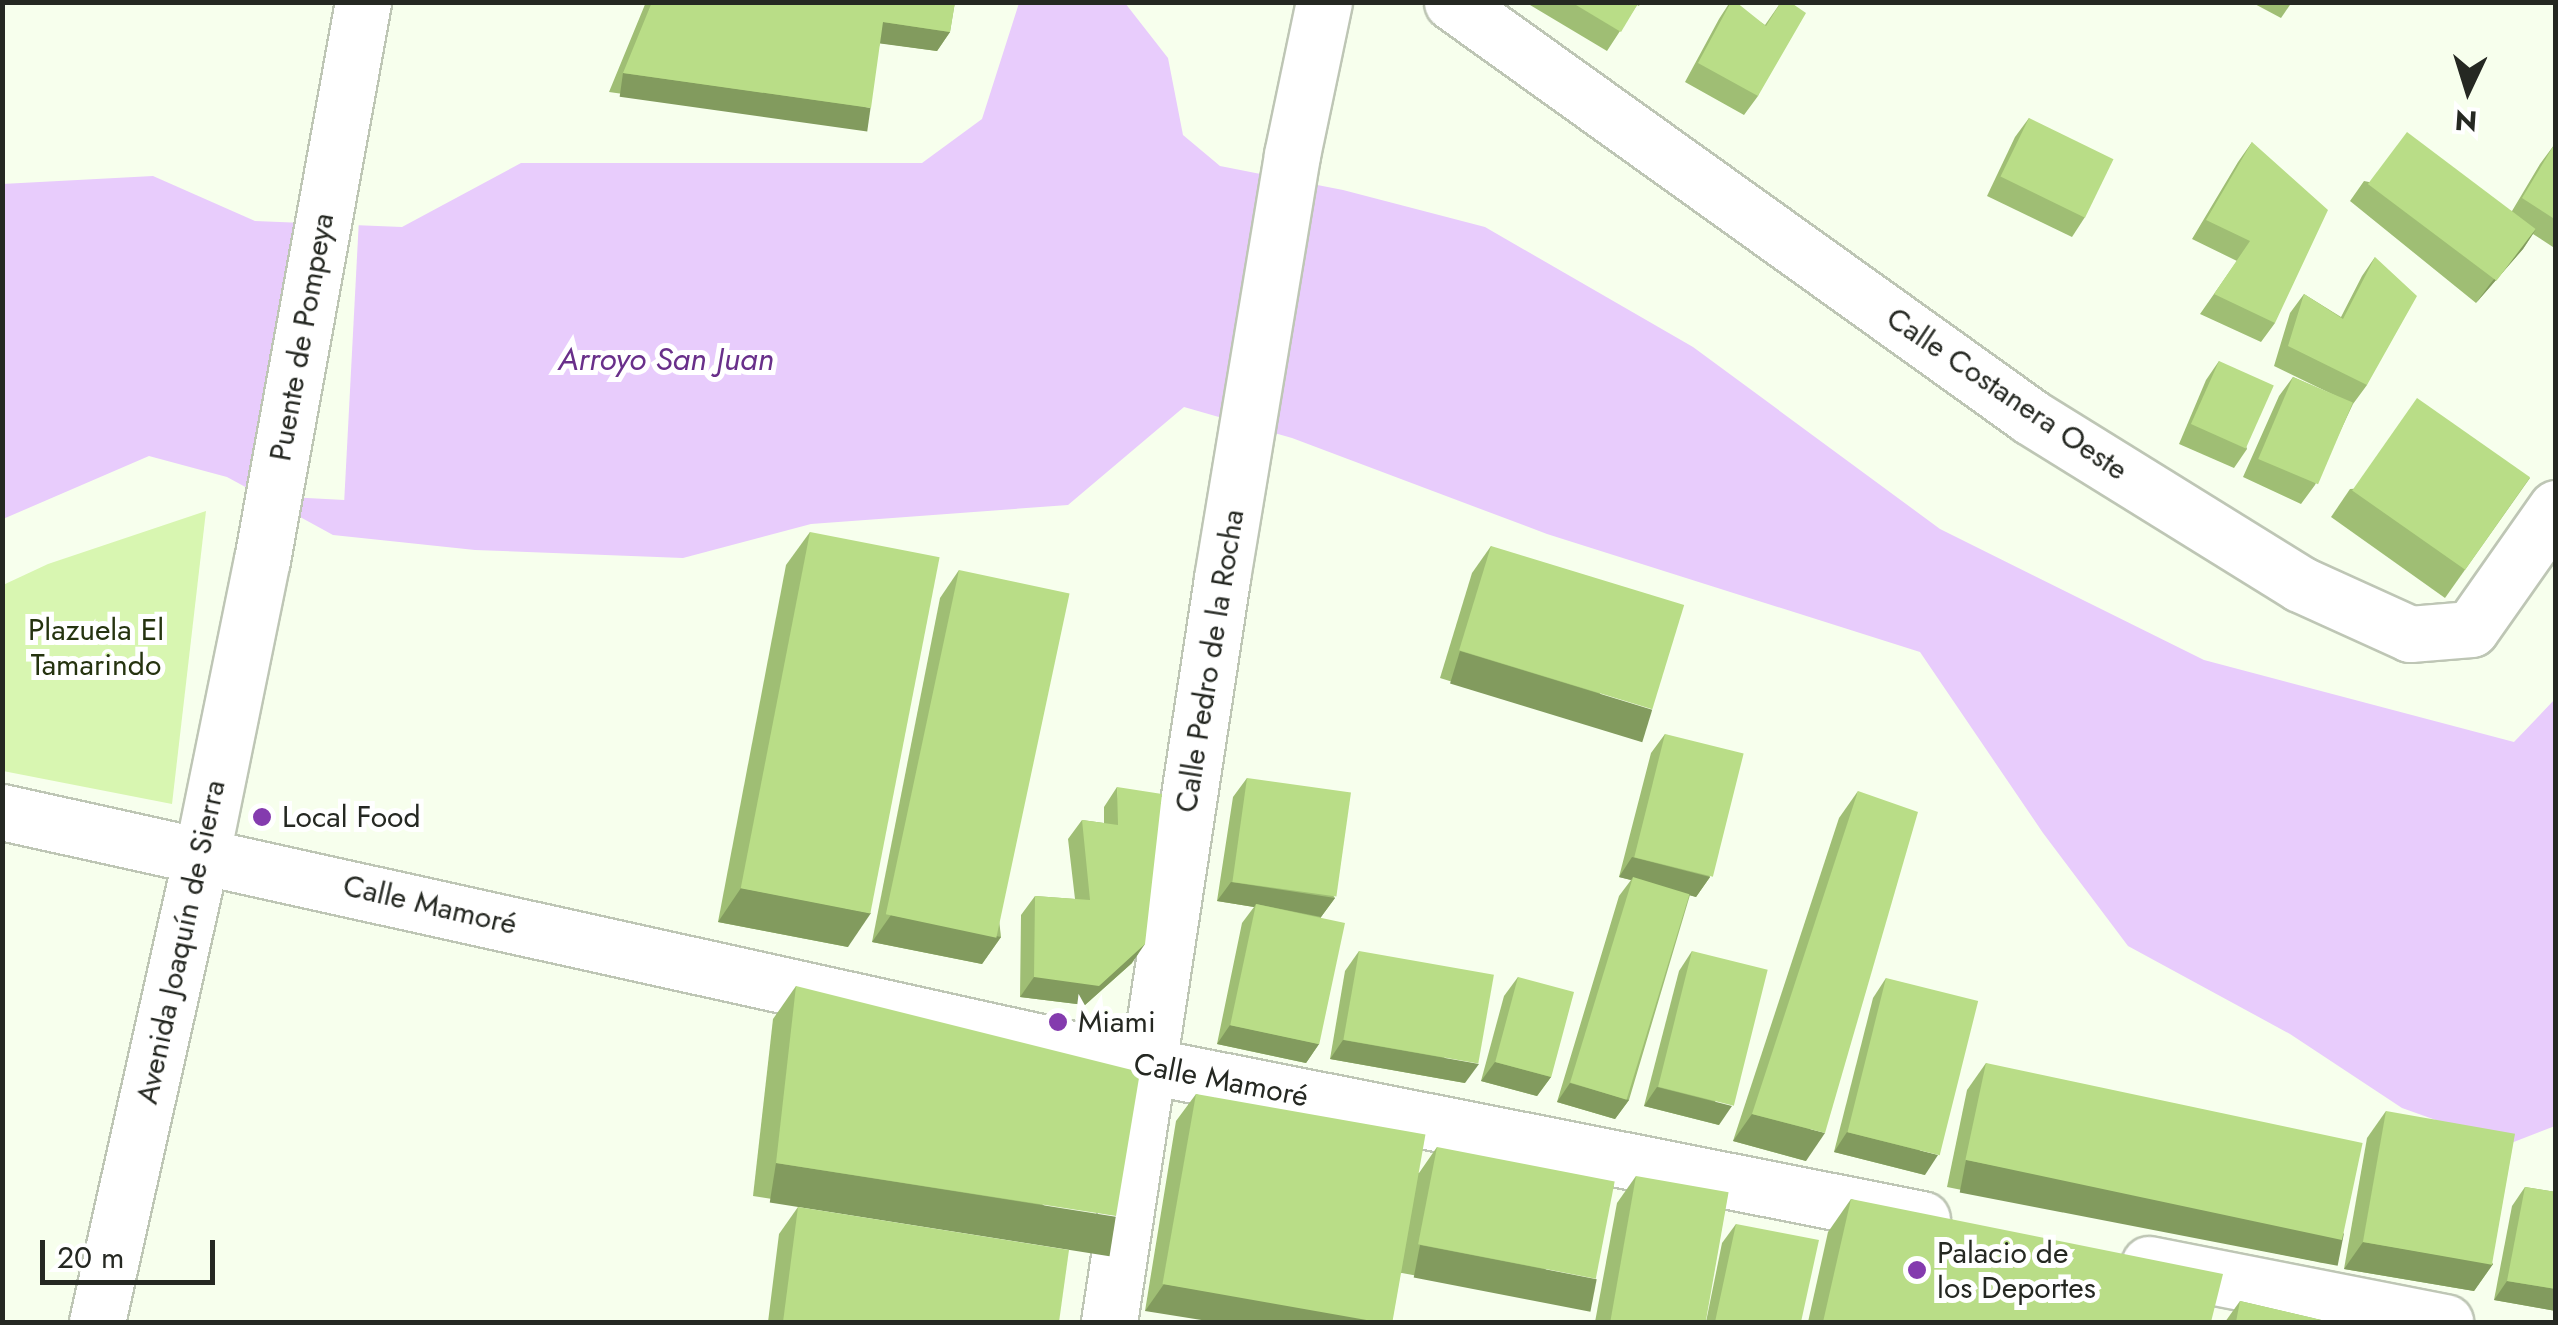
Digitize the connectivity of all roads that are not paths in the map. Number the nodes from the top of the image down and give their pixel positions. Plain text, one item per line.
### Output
1 (363, 2) edge
2 (1324, 2) edge
3 (1452, 2) edge
4 (2556, 508) edge
5 (262, 560) joint
6 (2, 812) edge
7 (202, 854) junction
8 (1149, 1066) junction
9 (1962, 1227) edge
10 (2097, 1254) edge
11 (97, 1322) edge
12 (1109, 1322) edge
13 (2445, 1322) edge

1 - 5 main road, Puente de Pompeya
2 - 8 main road, Calle Pedro de la Rocha
3 - 4 main road, Calle Costanera Oeste
5 - 7 main road, Avenida Joaquín de Sierra
6 - 7 main road, Calle Mamoré
7 - 8 main road, Calle Mamoré
7 - 11 main road, Avenida Joaquín de Sierra
8 - 9 main road, Calle Mamoré
8 - 12 main road, Calle Pedro de la Rocha
10 - 13 main road

